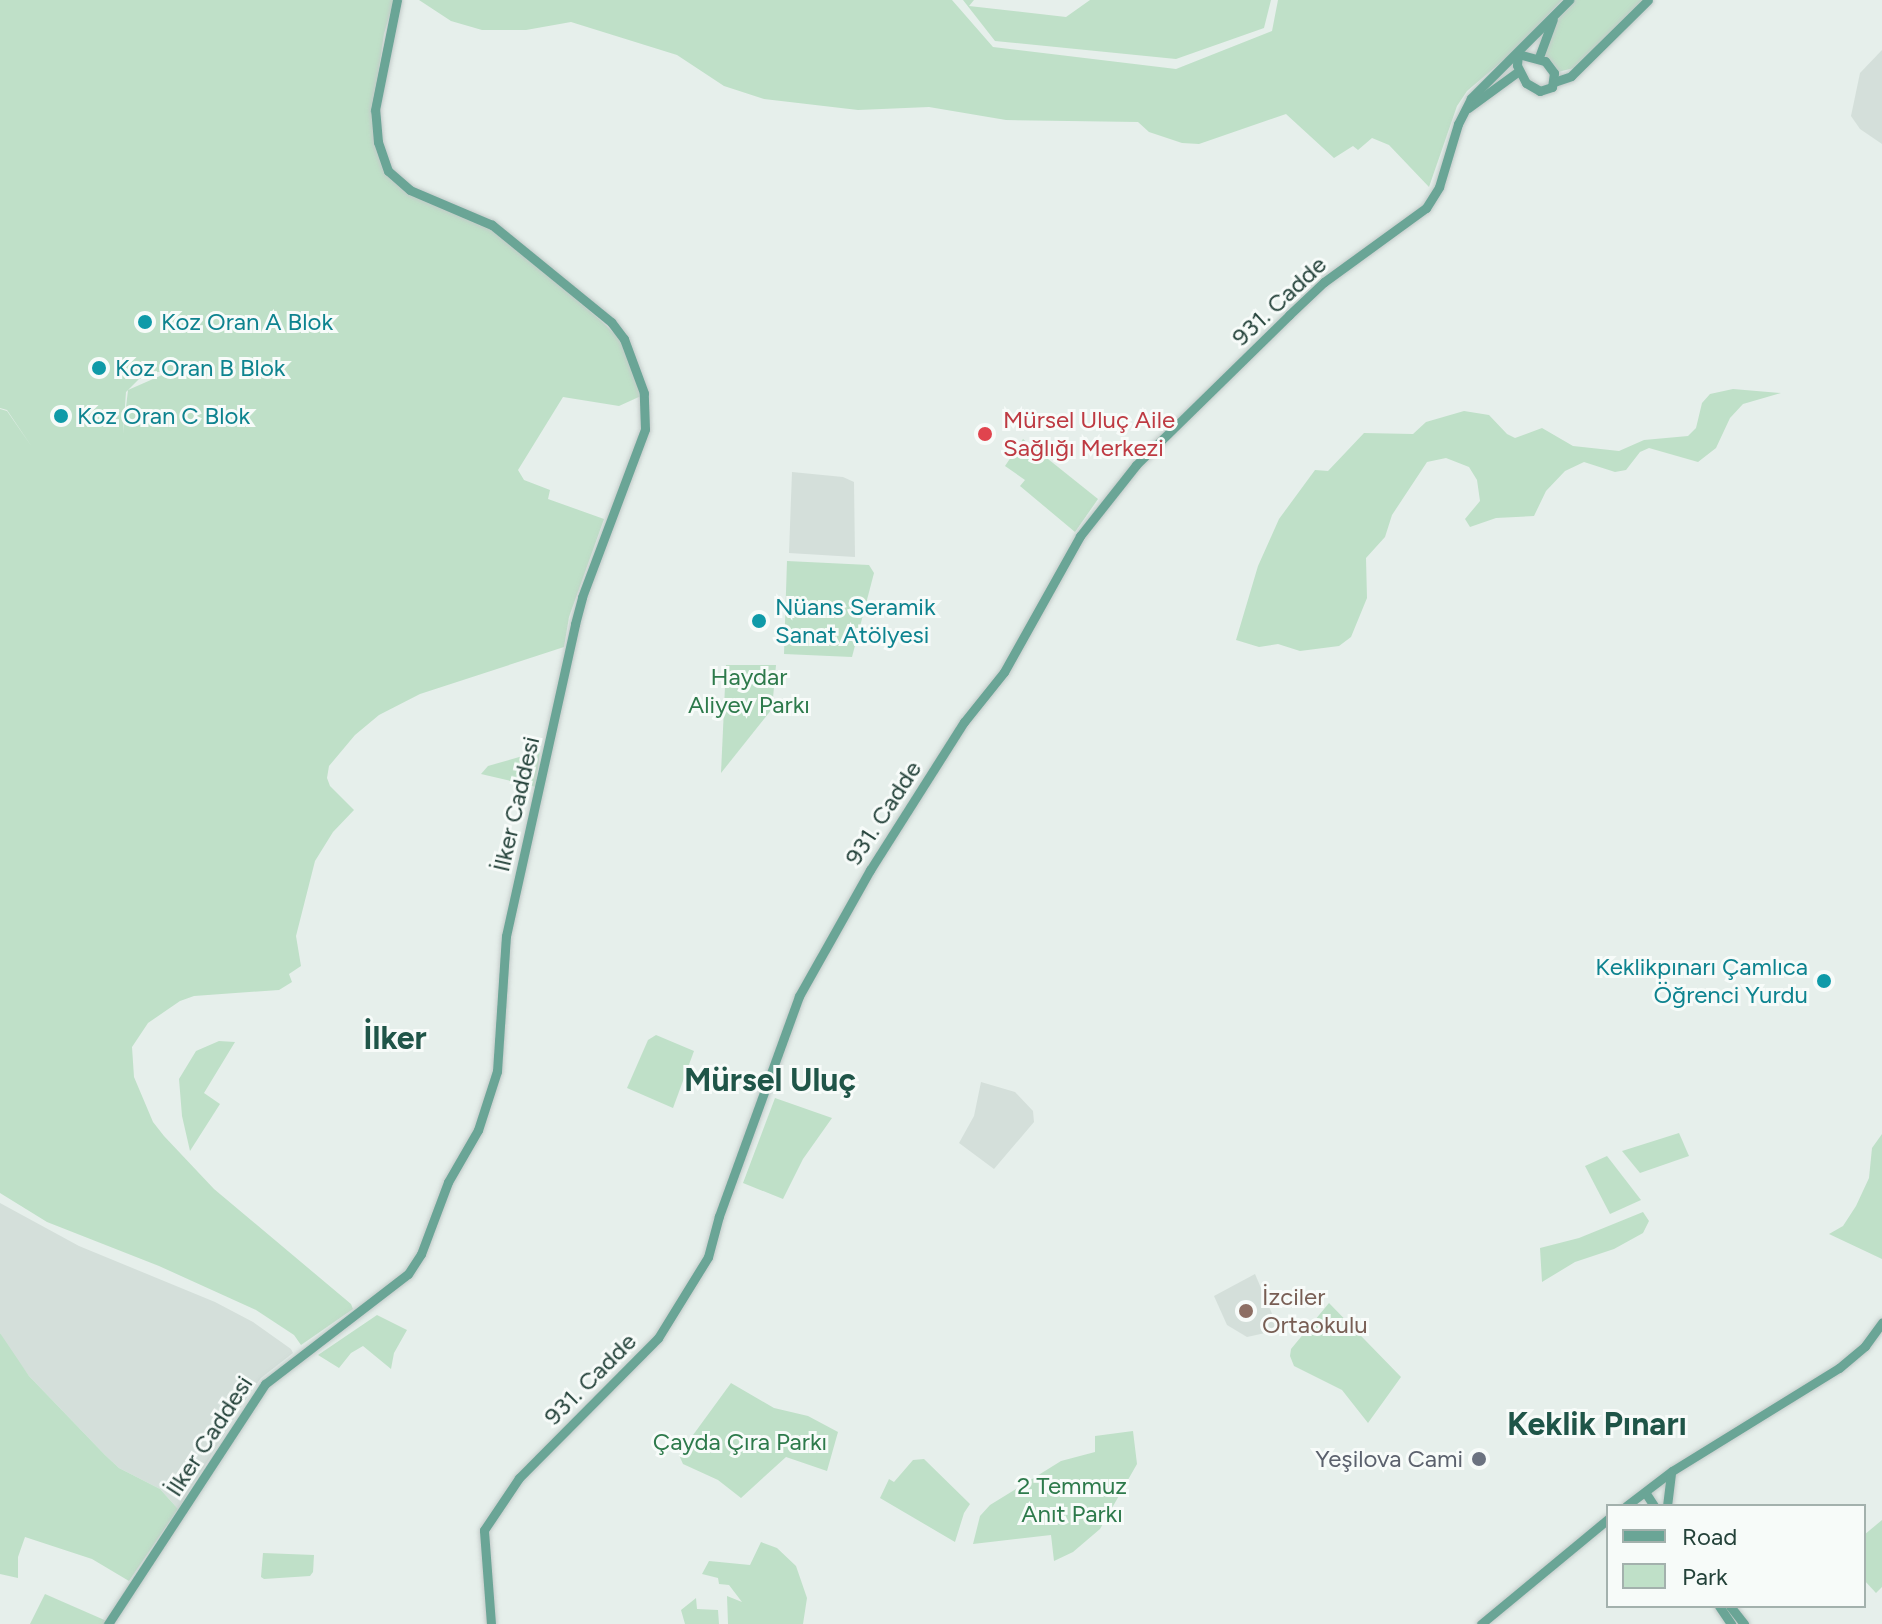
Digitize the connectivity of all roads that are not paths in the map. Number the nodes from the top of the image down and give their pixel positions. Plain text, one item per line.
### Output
1 (1569, 0) edge
2 (1648, 0) edge
3 (397, 1) edge
4 (1557, 12) junction
5 (1518, 54) junction
6 (1539, 57) junction
7 (1519, 71) junction
8 (1554, 82) junction
9 (1465, 110) junction
10 (1882, 1323) edge
11 (1672, 1471) junction
12 (1648, 1490) junction
13 (1629, 1504) edge
14 (1653, 1504) edge
15 (1663, 1504) edge
16 (1665, 1504) edge
17 (1606, 1521) edge
18 (1732, 1608) edge
19 (108, 1624) edge
20 (491, 1624) edge
21 (1481, 1624) edge
22 (1744, 1624) edge

1 - 4 main road, 931. Cadde
2 - 8 main road
3 - 19 main road, İlker Caddesi
4 - 5 main road, 931. Cadde
4 - 6 main road
5 - 6 main road
5 - 7 main road
5 - 9 main road, 931. Cadde
6 - 8 main road
7 - 8 main road
7 - 9 main road
9 - 20 main road, 931. Cadde
10 - 11 main road
11 - 12 main road
11 - 16 main road
12 - 13 main road
12 - 14 main road
12 - 15 main road
17 - 21 main road
18 - 22 main road

